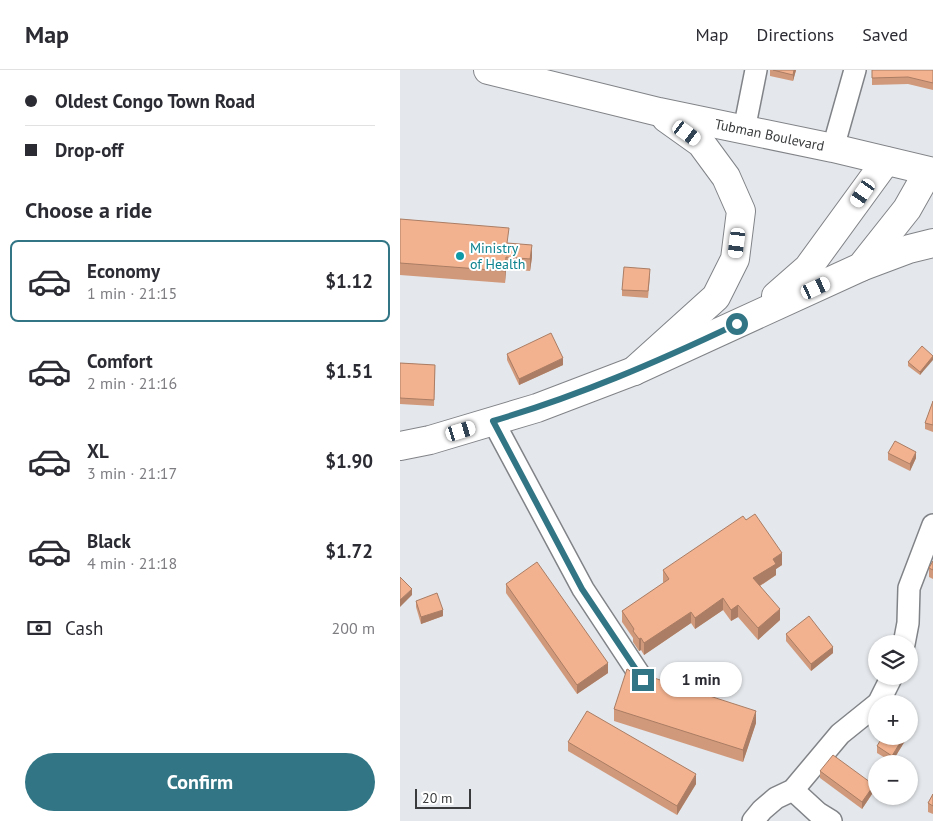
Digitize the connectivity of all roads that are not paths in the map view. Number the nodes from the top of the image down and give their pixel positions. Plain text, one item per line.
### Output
1 (488, 70) edge
2 (756, 70) edge
3 (855, 70) edge
4 (659, 112) junction
5 (744, 130) junction
6 (833, 148) junction
7 (886, 161) junction
8 (931, 172) edge
9 (932, 245) edge
10 (861, 267) junction
11 (752, 317) junction
12 (634, 371) junction
13 (493, 421) junction
14 (400, 446) edge
15 (933, 526) edge
16 (906, 635) edge
17 (643, 680) edge
18 (868, 711) edge
19 (793, 790) junction
20 (753, 821) edge
21 (831, 821) edge

1 - 4 main road, Tubman Boulevard
2 - 5 street
3 - 6 street
4 - 5 main road, Tubman Boulevard
4 - 12 main road
5 - 6 main road, Tubman Boulevard
6 - 7 main road, Tubman Boulevard
7 - 8 main road, Tubman Boulevard
7 - 11 main road
8 - 10 main road
9 - 10 main road
10 - 11 main road
11 - 12 main road
12 - 13 main road
13 - 14 main road
13 - 17 street
15 - 16 street
18 - 19 street
19 - 20 street
19 - 21 street

